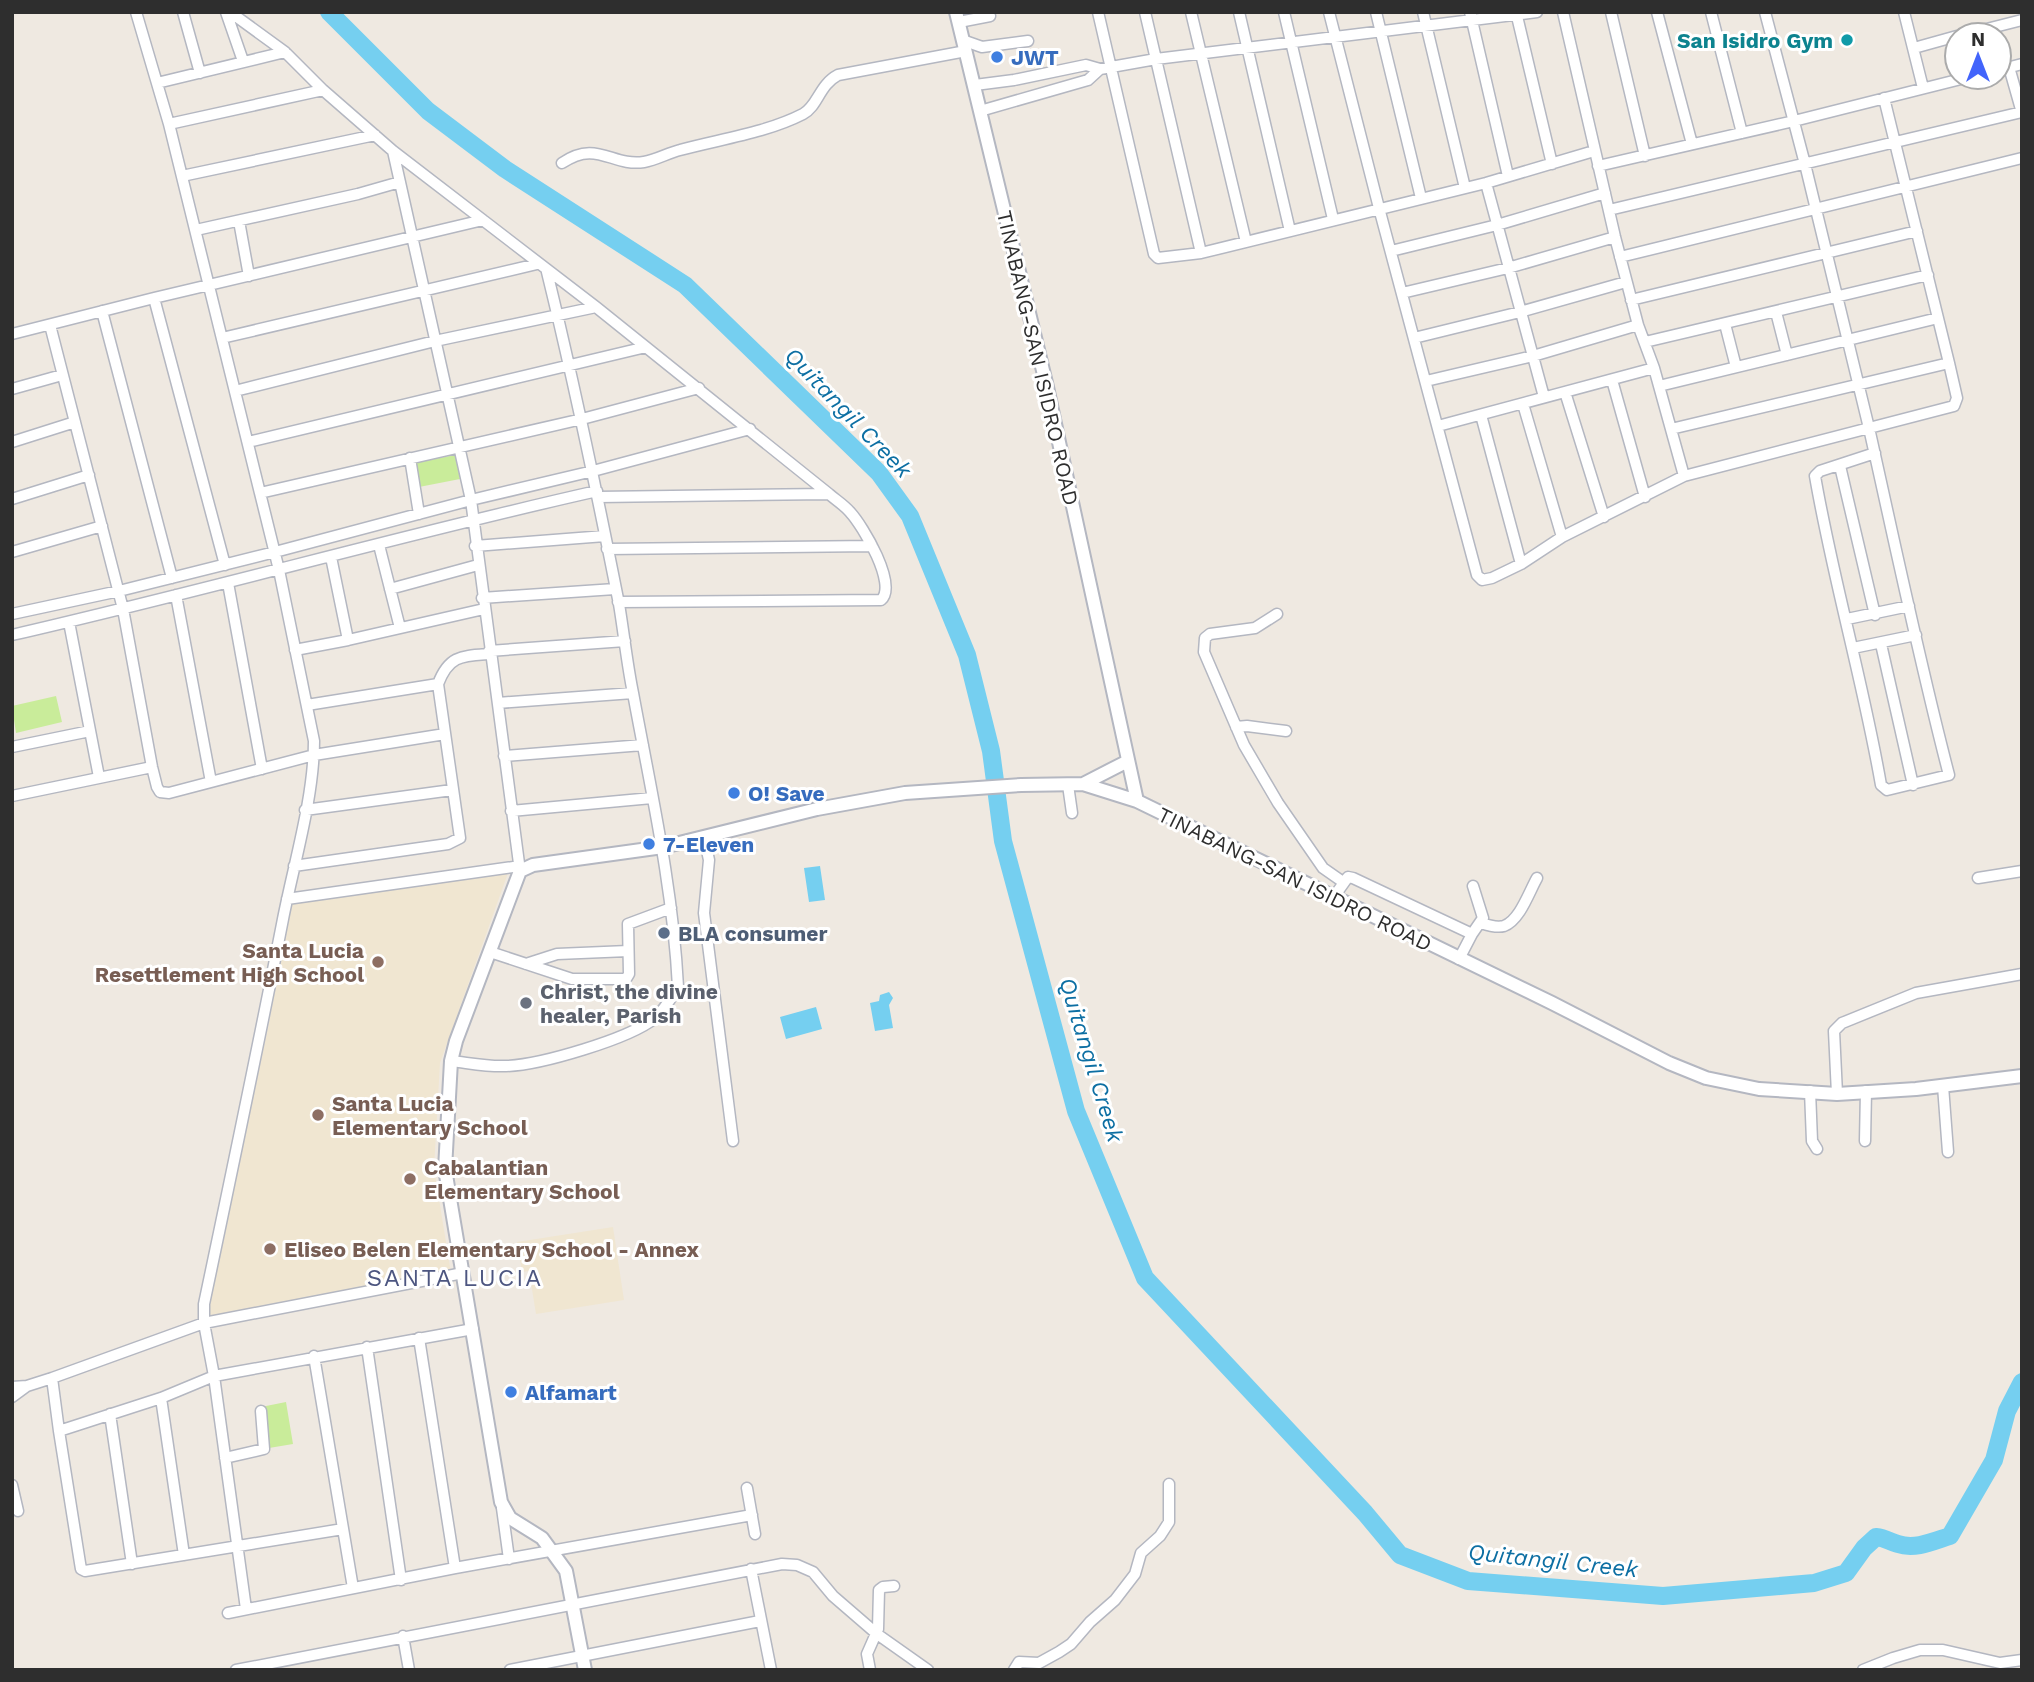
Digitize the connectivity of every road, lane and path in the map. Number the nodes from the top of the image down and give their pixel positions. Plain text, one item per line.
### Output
1 (136, 12) edge
2 (183, 12) edge
3 (228, 12) edge
4 (1098, 12) edge
5 (1145, 12) edge
6 (1191, 12) edge
7 (1239, 12) edge
8 (1284, 12) edge
9 (1329, 12) edge
10 (1376, 12) edge
11 (1423, 12) edge
12 (1537, 12) edge
13 (1563, 12) edge
14 (1611, 12) edge
15 (1657, 12) edge
16 (1711, 12) edge
17 (1765, 12) edge
18 (1904, 12) edge
19 (1516, 13) edge
20 (990, 16) dead end
21 (1471, 16) edge
22 (958, 17) edge
23 (1427, 27) junction
24 (1381, 33) junction
25 (1336, 36) junction
26 (1028, 40) dead end
27 (1943, 40) edge
28 (1292, 43) junction
29 (965, 46) junction
30 (1914, 48) junction
31 (1247, 49) junction
32 (285, 52) junction
33 (1200, 54) junction
34 (1156, 59) junction
35 (243, 61) junction
36 (1112, 66) junction
37 (1100, 69) junction
38 (200, 73) junction
39 (157, 83) junction
40 (1943, 83) edge
41 (975, 85) junction
42 (1923, 88) junction
43 (323, 90) junction
44 (2013, 90) edge
45 (1884, 98) junction
46 (980, 111) junction
47 (2022, 112) edge
48 (1794, 121) junction
49 (169, 124) junction
50 (1742, 133) junction
51 (375, 135) junction
52 (1896, 143) junction
53 (1692, 145) junction
54 (393, 151) junction
55 (1594, 151) junction
56 (1645, 156) junction
57 (2022, 158) edge
58 (562, 163) dead end
59 (1552, 164) junction
60 (1805, 164) junction
61 (1598, 166) junction
62 (182, 176) junction
63 (1508, 176) junction
64 (400, 182) junction
65 (1486, 183) junction
66 (1907, 186) junction
67 (1465, 188) junction
68 (1605, 193) junction
69 (1421, 198) junction
70 (1379, 208) junction
71 (1815, 208) junction
72 (1609, 211) junction
73 (1333, 219) junction
74 (483, 220) junction
75 (239, 221) junction
76 (1497, 225) junction
77 (196, 230) junction
78 (1290, 231) junction
79 (1917, 231) junction
80 (412, 237) junction
81 (1615, 237) junction
82 (1246, 242) junction
83 (1391, 251) junction
84 (1201, 253) junction
85 (1826, 253) junction
86 (1620, 257) junction
87 (537, 264) junction
88 (1508, 268) junction
89 (547, 272) junction
90 (1928, 275) junction
91 (249, 276) junction
92 (1626, 282) junction
93 (208, 285) junction
94 (424, 289) junction
95 (1402, 293) junction
96 (1836, 296) junction
97 (154, 298) junction
98 (1631, 300) junction
99 (596, 307) junction
100 (103, 311) junction
101 (1520, 312) junction
102 (1776, 312) junction
103 (558, 316) junction
104 (1938, 318) junction
105 (1725, 324) junction
106 (50, 325) junction
107 (1638, 325) junction
108 (12, 334) edge
109 (222, 338) junction
110 (1414, 338) junction
111 (435, 341) junction
112 (1847, 341) junction
113 (1645, 342) junction
114 (646, 347) junction
115 (1787, 355) junction
116 (1533, 356) junction
117 (1949, 363) junction
118 (569, 365) junction
119 (1736, 366) junction
120 (1654, 368) junction
121 (62, 375) junction
122 (1612, 380) junction
123 (1426, 382) junction
124 (1858, 385) junction
125 (1659, 386) junction
126 (699, 388) junction
127 (12, 389) edge
128 (235, 391) junction
129 (1565, 392) junction
130 (445, 394) junction
131 (1544, 397) junction
132 (1524, 404) junction
133 (1481, 415) junction
134 (582, 419) junction
135 (75, 422) junction
136 (1438, 426) junction
137 (1869, 428) junction
138 (750, 429) junction
139 (1671, 429) junction
140 (12, 442) edge
141 (247, 442) junction
142 (457, 448) junction
143 (1875, 453) junction
144 (410, 458) junction
145 (1840, 466) junction
146 (593, 471) junction
147 (89, 475) junction
148 (1684, 476) junction
149 (260, 493) junction
150 (598, 494) junction
151 (829, 494) junction
152 (1645, 497) junction
153 (12, 499) edge
154 (471, 500) junction
155 (419, 514) junction
156 (1604, 517) junction
157 (473, 519) junction
158 (102, 526) junction
159 (605, 537) junction
160 (1562, 537) junction
161 (379, 545) junction
162 (475, 546) junction
163 (872, 546) junction
164 (607, 549) junction
165 (12, 552) edge
166 (275, 552) junction
167 (331, 557) junction
168 (1521, 564) junction
169 (225, 565) junction
170 (478, 565) junction
171 (279, 570) junction
172 (172, 578) junction
173 (228, 583) junction
174 (390, 589) junction
175 (615, 589) junction
176 (119, 591) junction
177 (176, 595) junction
178 (618, 602) junction
179 (483, 603) junction
180 (1909, 606) junction
181 (123, 608) junction
182 (12, 614) edge
183 (1277, 614) dead end
184 (1875, 614) junction
185 (1847, 619) junction
186 (12, 622) edge
187 (69, 622) junction
188 (400, 628) junction
189 (13, 635) edge
190 (1916, 635) junction
191 (348, 640) junction
192 (625, 641) junction
193 (1881, 644) junction
194 (1853, 648) junction
195 (295, 650) junction
196 (489, 652) junction
197 (438, 684) junction
198 (633, 692) junction
199 (498, 703) junction
200 (307, 705) junction
201 (1236, 727) junction
202 (90, 731) junction
203 (1286, 731) dead end
204 (445, 734) junction
205 (643, 745) junction
206 (12, 747) edge
207 (314, 755) junction
208 (504, 755) junction
209 (1126, 762) junction
210 (152, 767) junction
211 (262, 769) junction
212 (99, 777) junction
213 (211, 782) junction
214 (1083, 784) junction
215 (1068, 785) junction
216 (1913, 785) junction
217 (452, 790) junction
218 (12, 796) edge
219 (652, 798) junction
220 (1136, 802) junction
221 (305, 810) junction
222 (511, 811) junction
223 (1072, 813) dead end
224 (704, 837) junction
225 (663, 847) junction
226 (294, 866) junction
227 (520, 869) junction
228 (2022, 871) edge
229 (1537, 878) dead end
230 (1978, 878) dead end
231 (1343, 882) junction
232 (1473, 886) dead end
233 (1333, 898) junction
234 (287, 899) junction
235 (671, 908) junction
236 (1481, 923) junction
237 (1472, 934) junction
238 (628, 951) junction
239 (490, 952) junction
240 (1459, 959) junction
241 (525, 964) junction
242 (2022, 974) edge
243 (451, 1061) junction
244 (2022, 1076) edge
245 (1943, 1086) junction
246 (1810, 1091) junction
247 (1866, 1091) junction
248 (1837, 1094) junction
249 (733, 1141) dead end
250 (1865, 1141) dead end
251 (1817, 1149) dead end
252 (1948, 1152) dead end
253 (463, 1273) junction
254 (204, 1322) junction
255 (473, 1329) junction
256 (419, 1338) junction
257 (366, 1347) junction
258 (314, 1356) junction
259 (214, 1376) junction
260 (52, 1378) junction
261 (27, 1386) junction
262 (12, 1387) edge
263 (12, 1397) edge
264 (161, 1398) junction
265 (261, 1411) dead end
266 (110, 1414) junction
267 (59, 1431) junction
268 (225, 1458) junction
269 (1169, 1484) dead end
270 (12, 1485) edge
271 (747, 1488) dead end
272 (501, 1502) junction
273 (18, 1511) dead end
274 (752, 1515) junction
275 (343, 1530) junction
276 (755, 1534) dead end
277 (237, 1547) junction
278 (552, 1550) junction
279 (184, 1555) junction
280 (509, 1559) junction
281 (132, 1564) junction
282 (455, 1568) junction
283 (751, 1569) junction
284 (401, 1580) junction
285 (894, 1586) dead end
286 (354, 1588) junction
287 (572, 1604) junction
288 (246, 1609) junction
289 (228, 1613) dead end
290 (760, 1621) junction
291 (877, 1634) junction
292 (403, 1636) junction
293 (583, 1656) junction
294 (2022, 1660) edge
295 (236, 1670) edge
296 (409, 1670) edge
297 (510, 1670) edge
298 (585, 1670) edge
299 (771, 1670) edge
300 (870, 1670) edge
301 (928, 1670) edge
302 (1014, 1670) edge
303 (1863, 1670) edge

1 - 39 street
2 - 38 street
3 - 32 street
3 - 35 street
4 - 36 street
5 - 34 street
6 - 33 street
7 - 31 street
8 - 28 street
9 - 25 street
10 - 24 street
11 - 23 street
12 - 19 street
13 - 55 street
14 - 56 street
15 - 53 street
16 - 50 street
17 - 48 street
18 - 30 street
19 - 21 street
19 - 59 street
20 - 22 street
21 - 23 street
21 - 63 street
22 - 29 street, TINABANG-SAN ISIDRO ROAD
23 - 24 street
23 - 67 street
24 - 25 street
24 - 69 street
25 - 28 street
25 - 70 street
26 - 29 street
27 - 30 street
28 - 31 street
28 - 73 street
29 - 41 street, TINABANG-SAN ISIDRO ROAD
29 - 58 street
30 - 42 street
31 - 33 street
31 - 78 street
32 - 35 street
32 - 43 street
33 - 34 street
33 - 82 street
34 - 36 street
34 - 84 street
35 - 38 street
36 - 37 street
36 - 84 street
37 - 41 street
37 - 46 street
38 - 39 street
39 - 49 street
40 - 42 street
41 - 46 street, TINABANG-SAN ISIDRO ROAD
42 - 45 street
43 - 49 street
43 - 51 street
44 - 47 street
45 - 48 street
45 - 52 street
46 - 209 street, TINABANG-SAN ISIDRO ROAD
47 - 52 street
48 - 50 street
48 - 60 street
49 - 62 street
50 - 53 street
51 - 54 street
51 - 62 street
52 - 60 street
52 - 66 street
53 - 56 street
54 - 64 street
54 - 74 street
55 - 59 street
55 - 61 street
56 - 61 street
57 - 66 street
59 - 63 street
60 - 71 street
60 - 72 street
61 - 68 street
62 - 77 street
63 - 65 street
64 - 75 street
64 - 80 street
65 - 67 street
65 - 76 street
66 - 71 street
66 - 79 street
67 - 69 street
68 - 72 street
68 - 76 street
69 - 70 street
70 - 73 street
70 - 83 street
71 - 85 street
71 - 86 street
72 - 81 street
73 - 78 street
74 - 80 street
74 - 87 street
75 - 77 street
75 - 91 street
76 - 83 street
76 - 88 street
77 - 93 street
78 - 82 street
79 - 85 street
79 - 90 street
80 - 91 street
80 - 94 street
81 - 86 street
81 - 88 street
82 - 84 street
83 - 95 street
85 - 96 street
85 - 98 street
86 - 92 street
87 - 89 street
87 - 94 street
88 - 95 street
88 - 101 street
89 - 99 street
89 - 103 street
90 - 96 street
90 - 104 street
91 - 93 street
92 - 98 street
92 - 101 street
93 - 97 street
93 - 109 street
94 - 109 street
94 - 111 street
95 - 110 street
96 - 102 street
96 - 112 street
97 - 100 street
97 - 169 street
98 - 107 street
99 - 103 street
99 - 114 street
100 - 106 street
100 - 172 street
101 - 110 street
101 - 116 street
102 - 105 street
102 - 115 street
103 - 111 street
103 - 118 street
104 - 112 street
104 - 117 street
105 - 113 street
105 - 119 street
106 - 108 street
106 - 121 street
107 - 113 street
107 - 116 street
109 - 128 street
110 - 123 street
111 - 128 street
111 - 130 street
112 - 115 street
112 - 124 street
113 - 120 street
114 - 118 street
114 - 126 street
115 - 119 street
116 - 123 street
116 - 131 street
117 - 124 street
117 - 137 street
118 - 130 street
118 - 134 street
119 - 125 street
120 - 122 street
120 - 125 street
121 - 127 street
121 - 135 street
122 - 129 street
122 - 152 street
123 - 136 street
124 - 137 street
124 - 139 street
125 - 139 street
126 - 134 street
126 - 138 street
128 - 141 street
129 - 131 street
129 - 156 street
130 - 141 street
130 - 142 street
131 - 132 street
132 - 133 street
132 - 160 street
133 - 136 street
133 - 168 street
134 - 142 street
134 - 146 street
135 - 140 street
135 - 147 street
136 - 168 street
137 - 143 street
137 - 148 street
138 - 146 street
138 - 151 street
139 - 148 street
141 - 149 street
142 - 144 street
142 - 154 street
143 - 145 street
143 - 180 street
144 - 149 street
144 - 155 street
145 - 184 street
145 - 185 street
146 - 150 street
146 - 154 street
147 - 153 street
147 - 158 street
148 - 152 street
149 - 166 street
150 - 151 street
150 - 157 street
150 - 159 street
151 - 163 street
152 - 156 street
154 - 155 street
154 - 157 street
155 - 166 street
156 - 160 street
157 - 161 street
157 - 162 street
158 - 165 street
158 - 176 street
159 - 162 street
159 - 164 street
160 - 168 street
161 - 167 street
161 - 174 street
162 - 170 street
163 - 164 street
163 - 178 street
164 - 175 street
166 - 169 street
166 - 171 street
167 - 171 street
167 - 191 street
169 - 172 street
170 - 174 street
170 - 179 street
171 - 173 street
171 - 195 street
172 - 176 street
173 - 177 street
173 - 211 street
174 - 188 street
175 - 178 street
175 - 179 street
176 - 181 street
176 - 182 street
177 - 181 street
177 - 213 street
178 - 192 street
179 - 188 street
179 - 196 street
180 - 184 street
180 - 190 street
181 - 187 street
181 - 210 street
183 - 201 street
184 - 185 street
185 - 194 street
186 - 189 street
187 - 189 street
187 - 202 street
188 - 191 street
190 - 193 street
190 - 216 street
191 - 195 street
192 - 196 street
192 - 198 street
193 - 194 street
193 - 216 street
194 - 216 street
195 - 200 street
196 - 197 street
196 - 199 street
197 - 200 street
197 - 204 street
198 - 199 street
198 - 205 street
199 - 208 street
200 - 207 street
201 - 203 street
201 - 231 street
202 - 206 street
202 - 212 street
204 - 207 street
204 - 217 street
205 - 208 street
205 - 219 street
207 - 211 street
207 - 221 street
208 - 222 street
209 - 214 street
209 - 220 street, TINABANG-SAN ISIDRO ROAD
210 - 212 street
210 - 213 street
211 - 213 street
212 - 218 street
214 - 215 street
214 - 220 street
215 - 223 street
215 - 224 street
217 - 221 street
217 - 226 street
219 - 222 street
219 - 225 street
220 - 233 street, TINABANG-SAN ISIDRO ROAD
221 - 226 street
222 - 227 street
224 - 225 street
224 - 249 street
225 - 227 street
225 - 235 street
226 - 234 street
227 - 234 street
227 - 239 street
228 - 230 street
229 - 236 street
231 - 233 street
231 - 237 street
232 - 236 street
233 - 240 street, TINABANG-SAN ISIDRO ROAD
234 - 254 street
235 - 238 street
235 - 243 street
236 - 237 street
237 - 240 street
238 - 241 street
238 - 241 street
239 - 241 street
239 - 243 street
240 - 246 street, TINABANG-SAN ISIDRO ROAD
242 - 248 street
243 - 253 street
244 - 245 street, TINABANG-SAN ISIDRO ROAD
245 - 247 street, TINABANG-SAN ISIDRO ROAD
245 - 252 street
246 - 248 street, TINABANG-SAN ISIDRO ROAD
246 - 251 street
247 - 248 street, TINABANG-SAN ISIDRO ROAD
247 - 250 street
253 - 254 street
253 - 255 street
254 - 259 street
254 - 260 street
255 - 256 street
255 - 272 street
256 - 257 street
256 - 282 street
257 - 258 street
257 - 284 street
258 - 259 street
258 - 275 street
259 - 264 street
259 - 268 street
260 - 261 street
260 - 267 street
261 - 262 street
261 - 263 street
264 - 266 street
264 - 279 street
265 - 268 street
266 - 267 street
266 - 281 street
267 - 281 street
268 - 277 street
269 - 302 street
270 - 273 street
271 - 274 street
272 - 278 street
272 - 280 street
274 - 276 street
274 - 278 street
275 - 277 street
275 - 286 street
277 - 279 street
277 - 288 street
278 - 280 street
278 - 287 street
279 - 281 street
280 - 282 street
282 - 284 street
283 - 287 street
283 - 290 street
283 - 291 street
284 - 286 street
285 - 291 street
286 - 288 street
287 - 292 street
287 - 293 street
288 - 289 street
290 - 293 street
290 - 299 street
291 - 300 street
291 - 301 street
292 - 295 street
292 - 296 street
293 - 297 street
293 - 298 street
294 - 303 street

